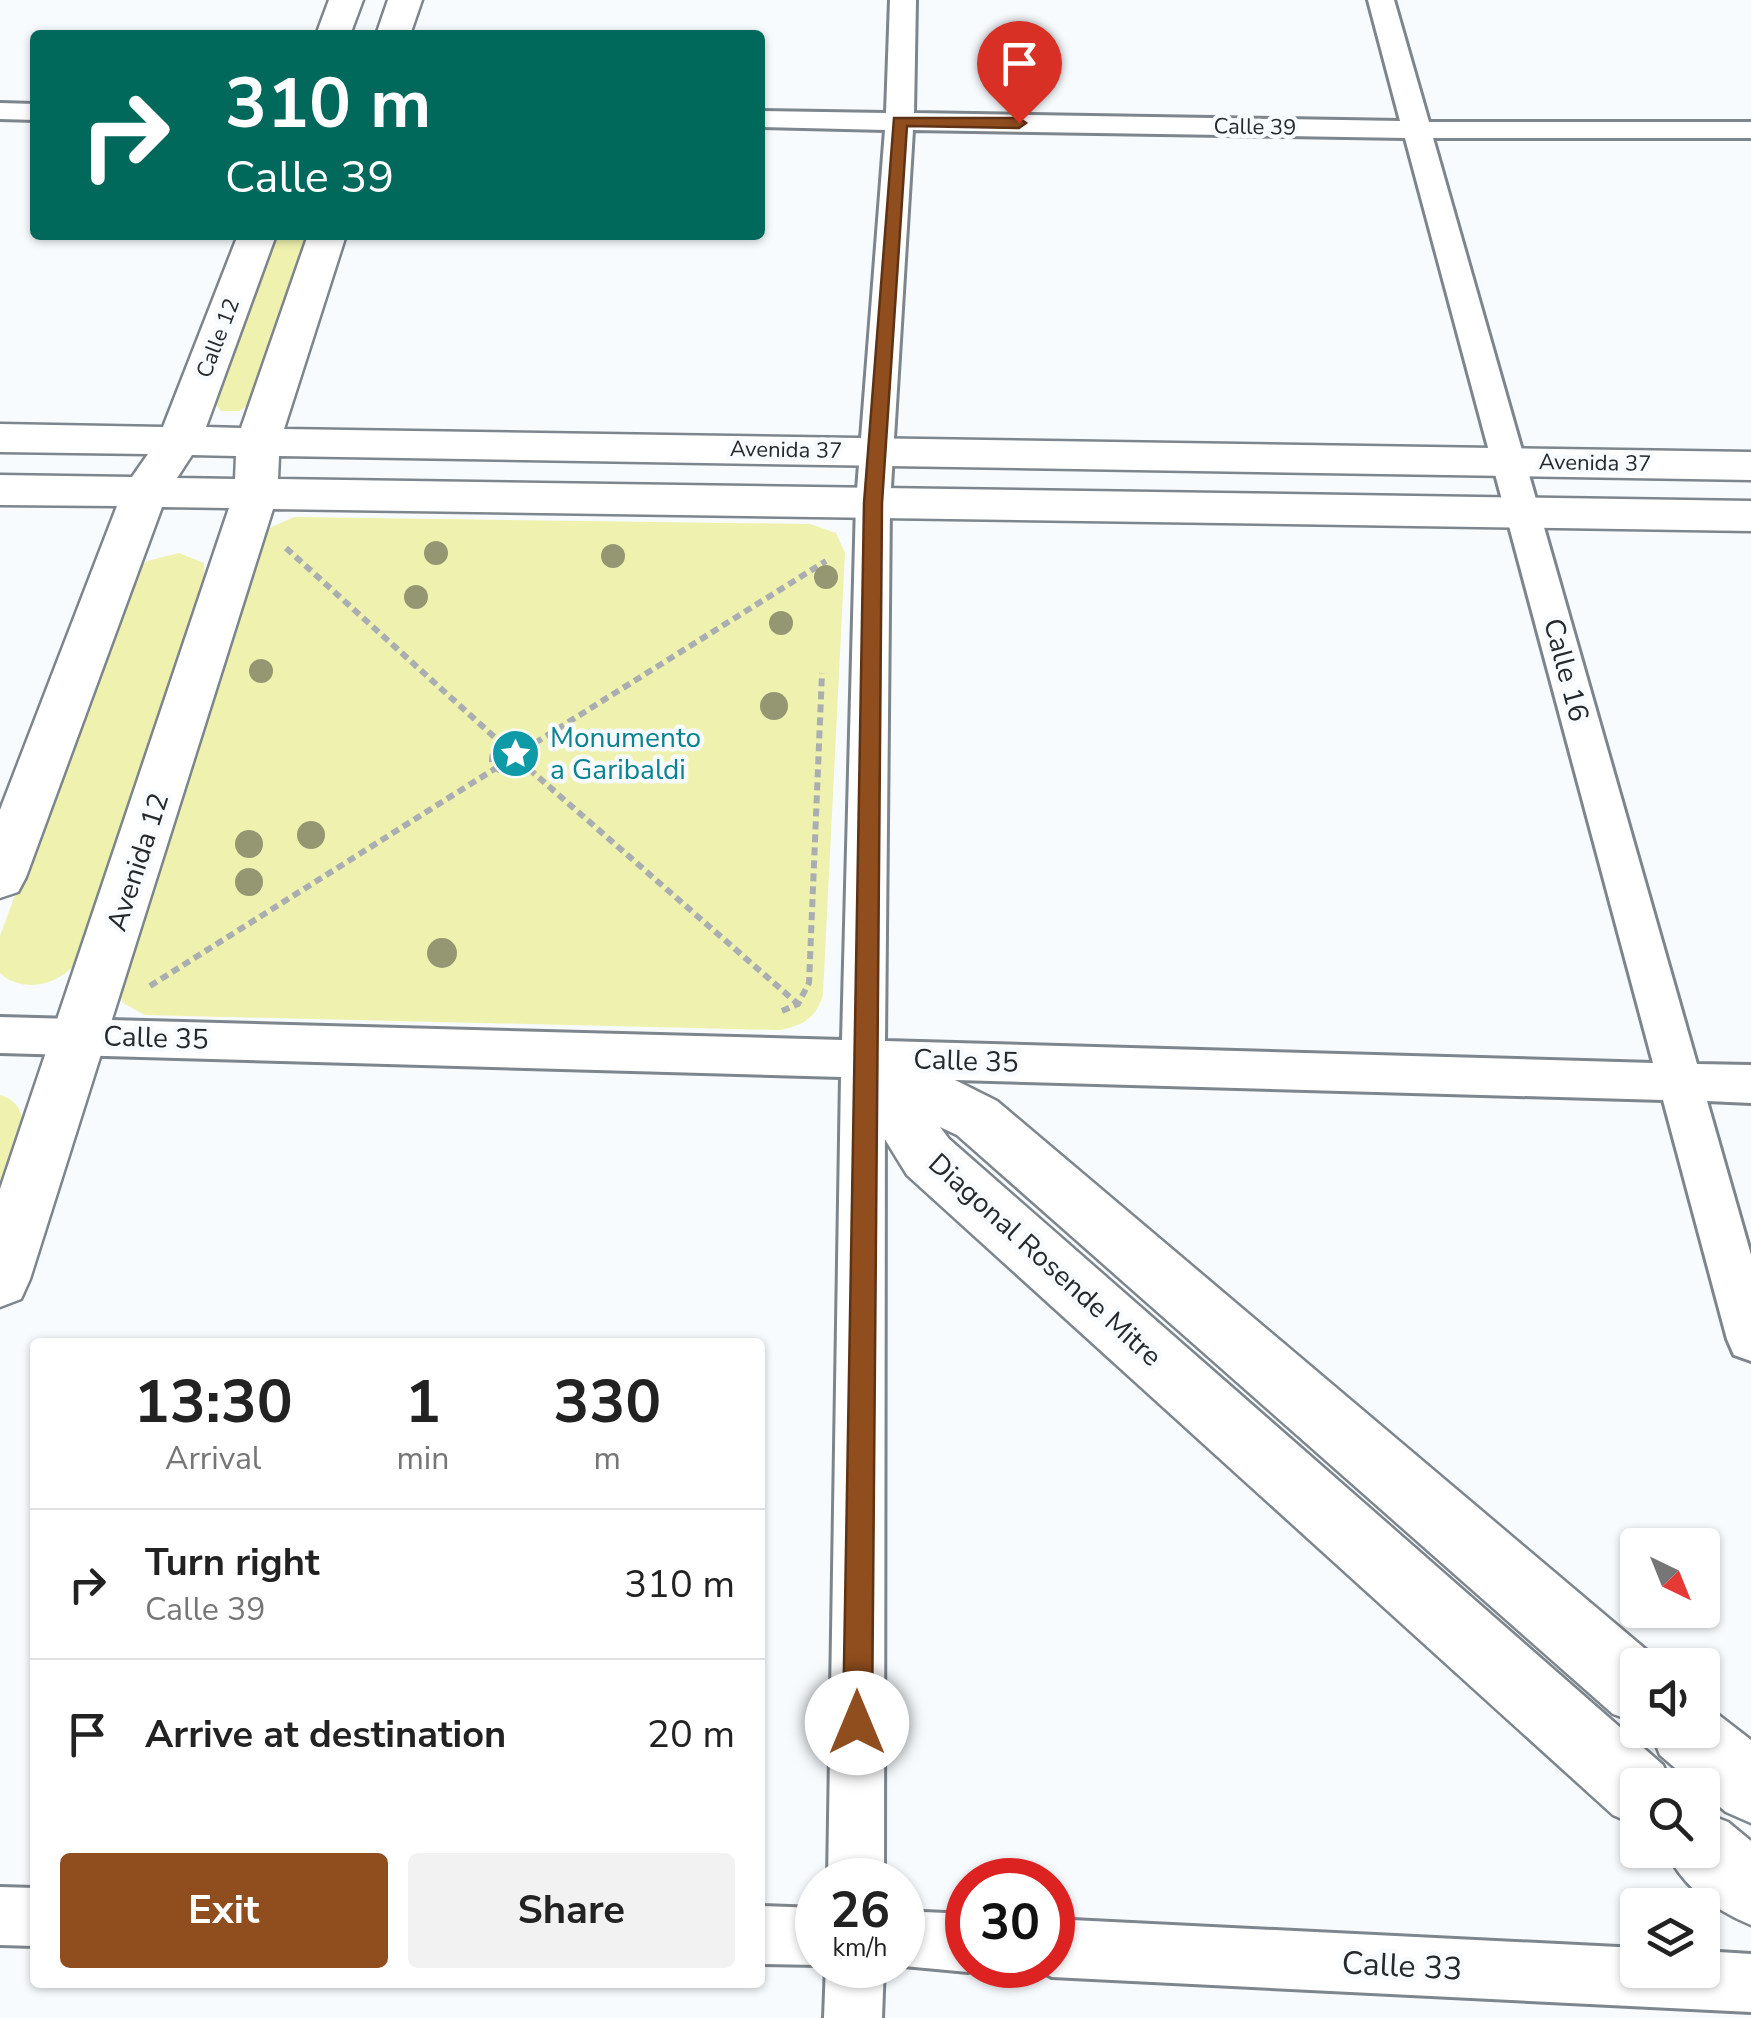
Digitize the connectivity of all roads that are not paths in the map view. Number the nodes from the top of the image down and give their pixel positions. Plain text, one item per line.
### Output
1 (346, 0) edge
2 (405, 0) edge
3 (902, 0) edge
4 (1380, 0) edge
5 (334, 30) edge
6 (395, 30) edge
7 (0, 112) edge
8 (30, 112) edge
9 (765, 120) edge
10 (900, 121) junction
11 (1416, 130) junction
12 (1751, 130) edge
13 (255, 240) edge
14 (325, 240) edge
15 (0, 438) edge
16 (179, 440) junction
17 (258, 442) junction
18 (876, 452) junction
19 (1508, 462) junction
20 (1751, 466) edge
21 (0, 490) edge
22 (145, 492) junction
23 (873, 503) junction
24 (1522, 513) junction
25 (265, 516) junction
26 (1751, 516) edge
27 (0, 877) edge
28 (0, 1035) edge
29 (81, 1036) junction
30 (863, 1058) junction
31 (1680, 1084) junction
32 (1751, 1084) edge
33 (0, 1278) edge
34 (1751, 1340) edge
35 (1620, 1673) edge
36 (1706, 1748) edge
37 (1620, 1774) edge
38 (1751, 1787) edge
39 (856, 1858) edge
40 (1720, 1863) edge
41 (1751, 1888) edge
42 (0, 1916) edge
43 (30, 1916) edge
44 (765, 1935) edge
45 (795, 1936) edge
46 (1075, 1949) edge
47 (1751, 1983) edge
48 (854, 1988) edge
49 (853, 2018) edge

1 - 5 main road
2 - 6 main road
3 - 10 street
4 - 11 street, Calle 16
7 - 8 street
9 - 10 street, Calle 39
10 - 11 street, Calle 39
10 - 18 street
11 - 12 street, Calle 39
11 - 19 street, Calle 16
13 - 16 main road, Calle 12
14 - 17 main road
15 - 16 main road, Avenida 37
16 - 17 main road, Avenida 37
16 - 22 main road
17 - 18 main road, Avenida 37
17 - 25 main road, Avenida 12
18 - 19 main road, Avenida 37
18 - 23 street
19 - 20 main road, Avenida 37
19 - 24 street, Calle 16
21 - 22 main road, Avenida 37
22 - 25 main road, Avenida 37
22 - 27 main road
23 - 24 main road, Avenida 37
23 - 25 main road, Avenida 37
23 - 30 street
24 - 26 main road, Avenida 37
24 - 31 street, Calle 16
25 - 29 main road, Avenida 12
28 - 29 street, Calle 35
29 - 30 street, Calle 35
29 - 33 main road, Avenida 12
30 - 31 street, Calle 35
30 - 35 main road, Diagonal Rosende Mitre
30 - 37 main road, Diagonal Rosende Mitre
30 - 39 street
31 - 32 street, Calle 35
31 - 34 street, Calle 16
36 - 38 main road
40 - 41 main road
42 - 43 street
44 - 45 street
46 - 47 street, Calle 33
48 - 49 street

